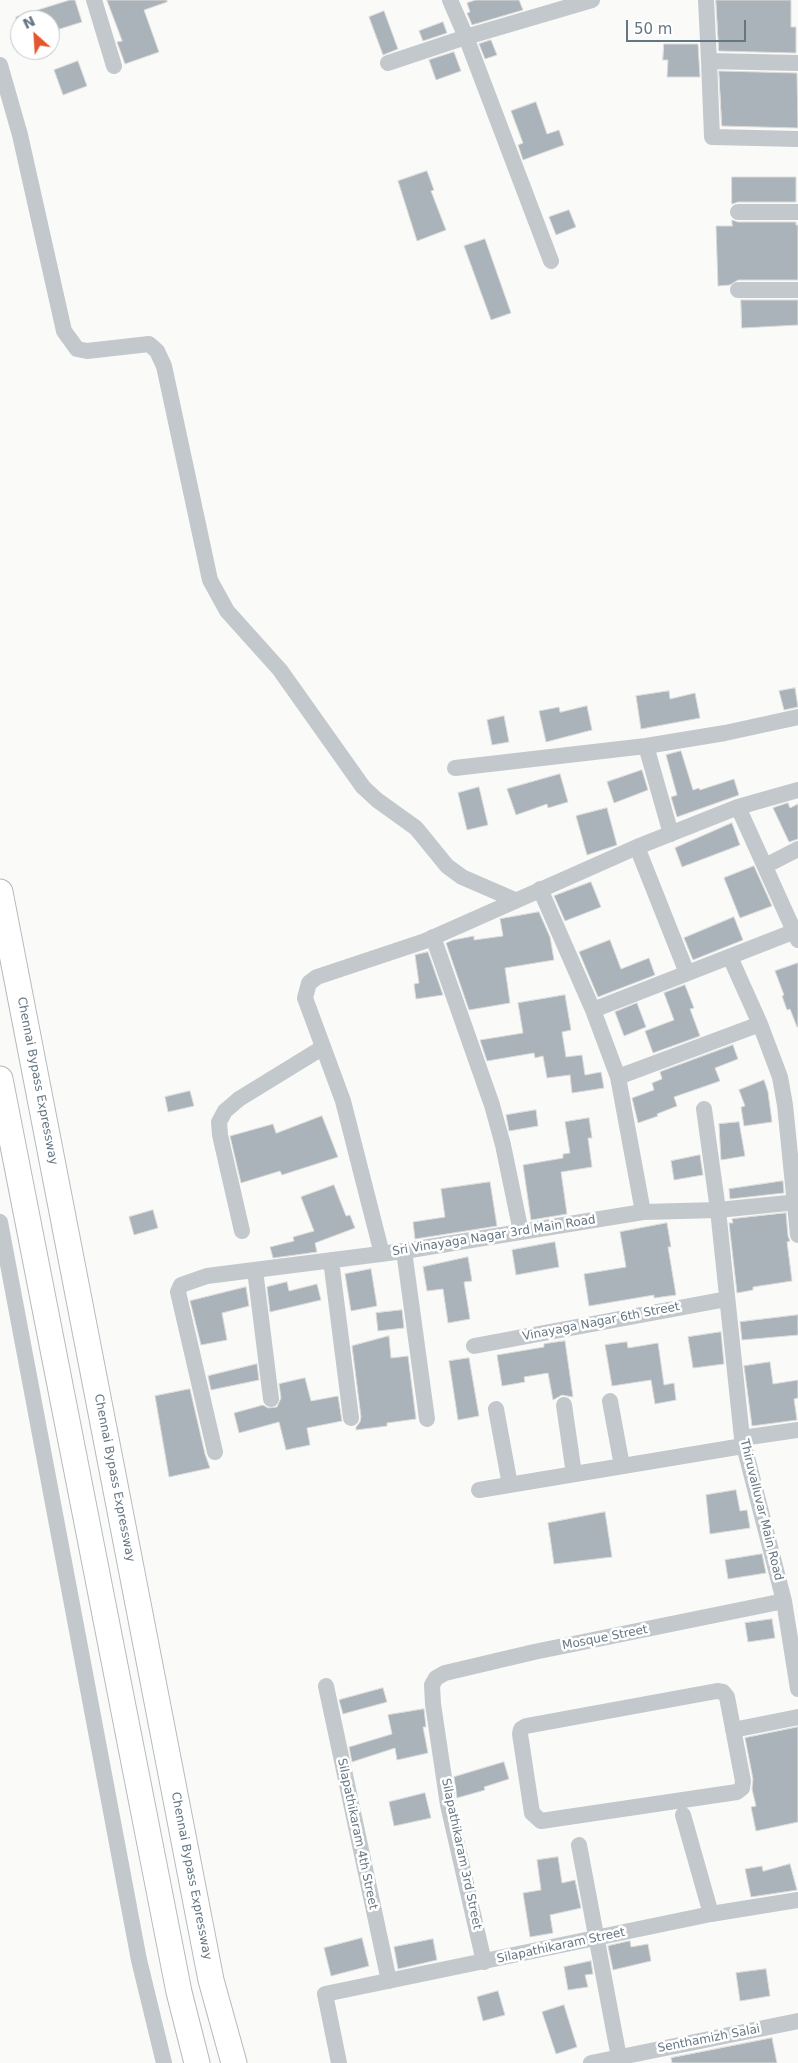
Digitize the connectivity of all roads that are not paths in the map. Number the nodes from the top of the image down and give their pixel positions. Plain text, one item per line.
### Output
1 (94, 0) edge
2 (450, 0) edge
3 (592, 0) edge
4 (706, 0) edge
5 (466, 37) junction
6 (709, 61) junction
7 (388, 63) dead end
8 (798, 63) edge
9 (0, 65) edge
10 (114, 66) dead end
11 (798, 139) edge
12 (738, 212) dead end
13 (798, 212) edge
14 (551, 261) dead end
15 (738, 290) dead end
16 (798, 290) edge
17 (798, 717) edge
18 (646, 746) junction
19 (455, 768) dead end
20 (798, 790) edge
21 (738, 807) junction
22 (671, 834) junction
23 (637, 847) junction
24 (798, 849) edge
25 (765, 866) junction
26 (540, 889) junction
27 (0, 892) edge
28 (515, 900) junction
29 (797, 934) edge
30 (433, 937) junction
31 (730, 957) junction
32 (687, 974) junction
33 (593, 1010) junction
34 (760, 1024) junction
35 (322, 1048) junction
36 (618, 1078) junction
37 (0, 1080) edge
38 (704, 1109) dead end
39 (796, 1202) edge
40 (718, 1210) junction
41 (644, 1212) junction
42 (0, 1222) edge
43 (242, 1231) dead end
44 (521, 1232) junction
45 (798, 1235) edge
46 (2, 1241) edge
47 (404, 1251) junction
48 (382, 1254) junction
49 (330, 1260) junction
50 (255, 1270) junction
51 (5, 1279) edge
52 (727, 1299) junction
53 (474, 1346) dead end
54 (271, 1399) dead end
55 (610, 1401) dead end
56 (564, 1405) dead end
57 (496, 1409) dead end
58 (351, 1418) dead end
59 (426, 1420) dead end
60 (798, 1430) edge
61 (742, 1442) junction
62 (215, 1452) dead end
63 (622, 1466) junction
64 (574, 1474) junction
65 (510, 1485) junction
66 (479, 1490) dead end
67 (784, 1601) junction
68 (432, 1685) joint
69 (326, 1686) dead end
70 (798, 1689) edge
71 (798, 1717) edge
72 (733, 1730) junction
73 (683, 1815) dead end
74 (579, 1845) dead end
75 (798, 1900) edge
76 (711, 1914) junction
77 (596, 1939) junction
78 (484, 1962) junction
79 (389, 1981) junction
80 (798, 2021) edge
81 (620, 2060) edge
82 (164, 2063) edge
83 (197, 2063) edge
84 (234, 2063) edge
85 (339, 2063) edge
86 (591, 2063) edge

1 - 10 street
2 - 5 street
3 - 5 street
4 - 6 street
5 - 7 street
5 - 14 street
6 - 8 street
6 - 11 street
9 - 28 street
12 - 13 street
15 - 16 street
17 - 18 street
18 - 19 street
18 - 22 street
20 - 21 street
21 - 22 street
21 - 25 street
22 - 23 street
23 - 26 street
23 - 32 street
24 - 25 street
25 - 29 street
26 - 28 street
26 - 33 street
27 - 84 highway, Chennai Bypass Expressway
28 - 30 street
29 - 31 street
30 - 35 street
30 - 44 street
31 - 32 street
31 - 34 street
32 - 33 street
33 - 36 street
34 - 36 street
34 - 39 street
35 - 43 street
35 - 48 street
36 - 41 street
37 - 83 highway
38 - 40 street, Thiruvalluvar Main Road
39 - 40 street, Sri Vinayaga Nagar 3rd Main Road
39 - 45 street
40 - 41 street, Sri Vinayaga Nagar 3rd Main Road
40 - 52 street, Thiruvalluvar Main Road
41 - 44 street, Sri Vinayaga Nagar 3rd Main Road
42 - 46 street
44 - 47 street, Sri Vinayaga Nagar 3rd Main Road
46 - 51 street
47 - 48 street, Sri Vinayaga Nagar 3rd Main Road
47 - 59 street
48 - 49 street, Sri Vinayaga Nagar 3rd Main Road
49 - 50 street, Sri Vinayaga Nagar 3rd Main Road
49 - 58 street
50 - 54 street
50 - 62 street, Sri Vinayaga Nagar 3rd Main Road
51 - 82 street
52 - 53 street, Vinayaga Nagar 6th Street
52 - 61 street, Thiruvalluvar Main Road
55 - 63 street
56 - 64 street
57 - 65 street
60 - 61 street
61 - 63 street
61 - 67 street, Thiruvalluvar Main Road
63 - 64 street
64 - 65 street
65 - 66 street
67 - 68 street, Mosque Street
67 - 70 street, Thiruvalluvar Main Road
68 - 78 street, Silapathikaram 3rd Street
69 - 79 street, Silapathikaram 4th Street
71 - 72 street
72 - 72 street
73 - 76 street
74 - 77 street
75 - 76 street, Silapathikaram Street
76 - 77 street, Silapathikaram Street
77 - 78 street, Silapathikaram Street
77 - 81 street
78 - 79 street, Silapathikaram Street
79 - 85 street, Silapathikaram Street
80 - 81 street, Senthamizh Salai
81 - 86 street, Senthamizh Salai

